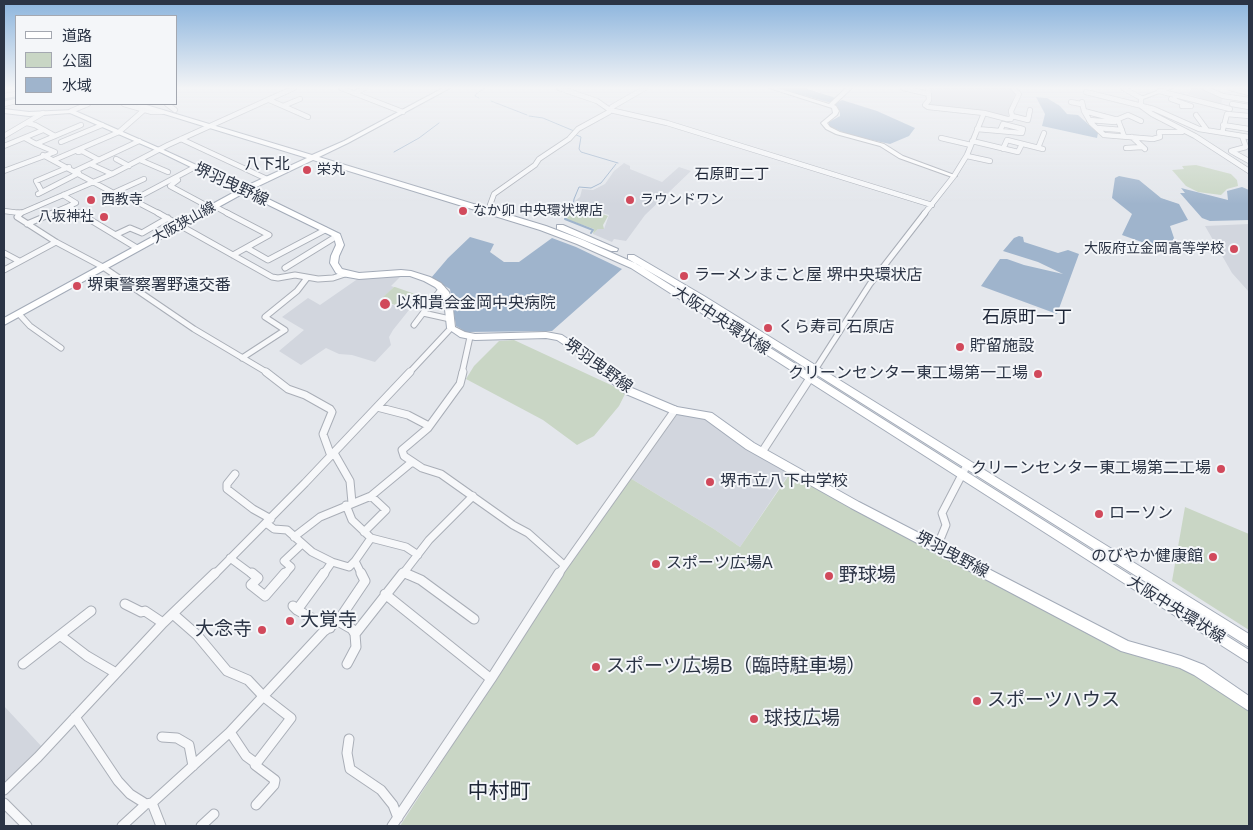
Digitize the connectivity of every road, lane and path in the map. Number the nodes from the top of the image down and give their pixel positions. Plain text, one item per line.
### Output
1 (20, 127) edge
2 (38, 127) edge
3 (77, 127) edge
4 (98, 127) edge
5 (106, 127) edge
6 (125, 127) edge
7 (208, 127) edge
8 (213, 127) edge
9 (230, 127) edge
10 (374, 127) edge
11 (584, 127) edge
12 (680, 127) edge
13 (828, 127) edge
14 (1002, 127) edge
15 (1014, 127) edge
16 (1121, 127) edge
17 (1176, 127) edge
18 (1196, 127) edge
19 (1205, 127) edge
20 (1223, 127) edge
21 (1097, 128) joint
22 (977, 129) joint
23 (43, 130) junction
24 (1122, 130) junction
25 (1207, 130) junction
26 (1183, 131) junction
27 (119, 132) junction
28 (1000, 132) junction
29 (1044, 133) dead end
30 (1222, 133) junction
31 (4, 136) edge
32 (56, 136) junction
33 (1124, 136) junction
34 (1242, 136) junction
35 (1132, 137) junction
36 (1249, 137) edge
37 (25, 138) junction
38 (941, 138) dead end
39 (181, 139) junction
40 (15, 142) junction
41 (62, 142) dead end
42 (138, 142) junction
43 (971, 143) junction
44 (36, 144) junction
45 (1022, 144) junction
46 (1247, 145) edge
47 (4, 146) edge
48 (1126, 148) dead end
49 (1003, 149) junction
50 (158, 150) junction
51 (44, 156) junction
52 (317, 156) junction
53 (966, 156) junction
54 (116, 159) dead end
55 (56, 160) junction
56 (99, 160) junction
57 (140, 160) junction
58 (990, 160) dead end
59 (1249, 161) edge
60 (90, 164) junction
61 (1237, 164) junction
62 (129, 166) junction
63 (195, 167) junction
64 (69, 168) junction
65 (4, 171) edge
66 (1249, 171) edge
67 (77, 172) junction
68 (168, 172) dead end
69 (112, 174) junction
70 (954, 176) junction
71 (176, 178) junction
72 (144, 179) dead end
73 (267, 179) junction
74 (393, 179) junction
75 (93, 182) junction
76 (244, 190) junction
77 (113, 192) junction
78 (63, 195) junction
79 (133, 200) junction
80 (932, 204) junction
81 (490, 205) junction
82 (69, 206) junction
83 (212, 207) junction
84 (4, 211) edge
85 (20, 213) junction
86 (168, 218) junction
87 (27, 224) junction
88 (179, 225) junction
89 (325, 230) junction
90 (115, 235) junction
91 (337, 236) junction
92 (56, 242) junction
93 (137, 248) junction
94 (247, 248) junction
95 (4, 253) edge
96 (233, 255) junction
97 (19, 261) junction
98 (103, 267) junction
99 (285, 268) dead end
100 (4, 270) edge
101 (345, 274) junction
102 (307, 278) junction
103 (442, 288) junction
104 (423, 313) junction
105 (20, 314) junction
106 (4, 322) edge
107 (450, 323) junction
108 (414, 325) dead end
109 (470, 336) junction
110 (61, 348) dead end
111 (242, 358) junction
112 (812, 373) junction
113 (377, 407) junction
114 (675, 410) junction
115 (429, 426) junction
116 (762, 452) junction
117 (332, 454) junction
118 (412, 462) junction
119 (967, 465) junction
120 (235, 474) dead end
121 (960, 474) junction
122 (371, 496) junction
123 (473, 496) junction
124 (349, 504) junction
125 (269, 521) junction
126 (364, 532) junction
127 (294, 537) junction
128 (371, 538) junction
129 (302, 544) junction
130 (937, 547) junction
131 (418, 555) junction
132 (230, 558) junction
133 (355, 561) junction
134 (332, 562) junction
135 (564, 565) junction
136 (404, 573) junction
137 (385, 594) junction
138 (124, 604) dead end
139 (91, 611) dead end
140 (173, 614) junction
141 (471, 619) dead end
142 (338, 621) junction
143 (163, 623) junction
144 (330, 628) junction
145 (355, 634) junction
146 (61, 636) junction
147 (1249, 641) edge
148 (1249, 657) edge
149 (23, 664) dead end
150 (347, 664) dead end
151 (116, 673) junction
152 (491, 679) junction
153 (264, 697) junction
154 (1249, 704) edge
155 (75, 717) junction
156 (230, 732) junction
157 (162, 737) dead end
158 (349, 739) dead end
159 (257, 764) junction
160 (193, 766) junction
161 (4, 790) edge
162 (4, 803) edge
163 (149, 804) junction
164 (256, 805) dead end
165 (214, 814) dead end
166 (395, 822) edge
167 (27, 826) edge
168 (122, 826) edge
169 (161, 826) edge
170 (201, 826) edge

1 - 31 street
2 - 23 street
3 - 32 street
4 - 41 street
5 - 27 main road, 堺羽曳野線
6 - 27 street
7 - 39 street
8 - 52 main road, 大阪中央環状線
9 - 52 main road, 大阪中央環状線
10 - 52 main road, 大阪狭山線
11 - 81 street
12 - 80 street
13 - 70 street
14 - 28 street
15 - 28 street
16 - 24 street
17 - 26 street
18 - 25 street
19 - 25 street
20 - 30 street
21 - 24 street
21 - 33 street
22 - 28 street
22 - 43 street
23 - 32 street
23 - 37 street
24 - 33 street
25 - 30 street
26 - 35 street
26 - 61 street
27 - 42 main road, 堺羽曳野線
27 - 55 street
29 - 45 street
30 - 34 street
31 - 40 street
32 - 44 street
33 - 35 street
34 - 36 street
34 - 46 street
35 - 48 street
37 - 40 street
37 - 44 street
38 - 43 street
39 - 50 street
39 - 73 street
40 - 47 street
42 - 50 main road, 堺羽曳野線
42 - 56 street
43 - 49 street
43 - 53 street
44 - 51 street
45 - 49 street
45 - 49 street
46 - 59 street
50 - 57 street
50 - 63 main road, 堺羽曳野線
51 - 55 street
51 - 65 street
52 - 73 main road, 大阪狭山線
52 - 74 main road, 大阪中央環状線
53 - 58 street
53 - 70 street
54 - 62 street
55 - 56 street
55 - 64 street
56 - 60 street
57 - 62 street
57 - 68 street
59 - 61 street
60 - 67 street
60 - 69 street
61 - 66 street
62 - 69 street
63 - 71 street
63 - 76 main road, 堺羽曳野線
64 - 67 street
64 - 67 street
67 - 75 street
69 - 75 street
70 - 80 street
71 - 79 street
71 - 83 street
72 - 77 street
73 - 76 main road, 大阪狭山線
74 - 81 main road, 大阪中央環状線
74 - 112 main road, 大阪中央環状線
75 - 77 street
75 - 78 street
76 - 83 main road, 大阪狭山線
76 - 89 main road, 堺羽曳野線
77 - 79 street
78 - 82 street
78 - 85 street
79 - 86 street
80 - 112 street
81 - 112 main road, 大阪中央環状線
82 - 87 street
82 - 90 street
83 - 88 main road, 大阪狭山線
83 - 94 street
84 - 85 street
85 - 87 street
86 - 88 street
86 - 90 street
87 - 92 street
88 - 93 main road, 大阪狭山線
88 - 96 street
89 - 91 main road, 堺羽曳野線
89 - 94 street
90 - 93 street
91 - 99 street
91 - 101 main road
92 - 97 street
92 - 98 street
93 - 98 main road, 大阪狭山線
94 - 96 street
95 - 97 street
96 - 102 street
97 - 100 street
98 - 105 main road, 大阪狭山線
98 - 111 street
101 - 102 street
101 - 103 main road
102 - 111 street
103 - 104 street
103 - 107 main road
104 - 107 street
104 - 108 street
105 - 106 main road, 大阪狭山線
105 - 110 street
107 - 109 main road, 堺羽曳野線
107 - 113 street
109 - 114 main road, 堺羽曳野線
109 - 115 street
111 - 117 street
112 - 116 street
112 - 119 main road, 大阪中央環状線
112 - 121 main road, 大阪中央環状線
113 - 115 street
113 - 117 street
114 - 116 main road, 堺羽曳野線
114 - 135 street
115 - 118 street
116 - 130 main road, 堺羽曳野線
117 - 124 street
117 - 125 street
118 - 122 street
118 - 123 street
119 - 121 street
119 - 147 main road, 大阪中央環状線
120 - 125 street
121 - 130 street
121 - 148 main road, 大阪中央環状線
122 - 124 street
122 - 126 street
123 - 131 street
123 - 135 street
124 - 126 street
124 - 127 street
125 - 127 street
125 - 132 street
126 - 128 street
127 - 129 street
128 - 131 street
128 - 133 street
129 - 132 street
129 - 134 street
130 - 154 main road, 堺羽曳野線
131 - 136 street
132 - 140 street
133 - 134 street
133 - 142 street
134 - 144 street
135 - 152 street
136 - 137 street
136 - 141 street
137 - 145 street
137 - 152 street
138 - 143 street
139 - 146 street
140 - 143 street
140 - 153 street
142 - 144 street
142 - 145 street
143 - 151 street
144 - 153 street
145 - 150 street
146 - 149 street
146 - 151 street
151 - 155 street
152 - 166 street
153 - 156 street
153 - 159 street
155 - 161 street
155 - 163 street
156 - 159 street
156 - 160 street
157 - 160 street
158 - 166 street
159 - 164 street
160 - 163 street
162 - 167 street
163 - 168 street
163 - 169 street
165 - 170 street

